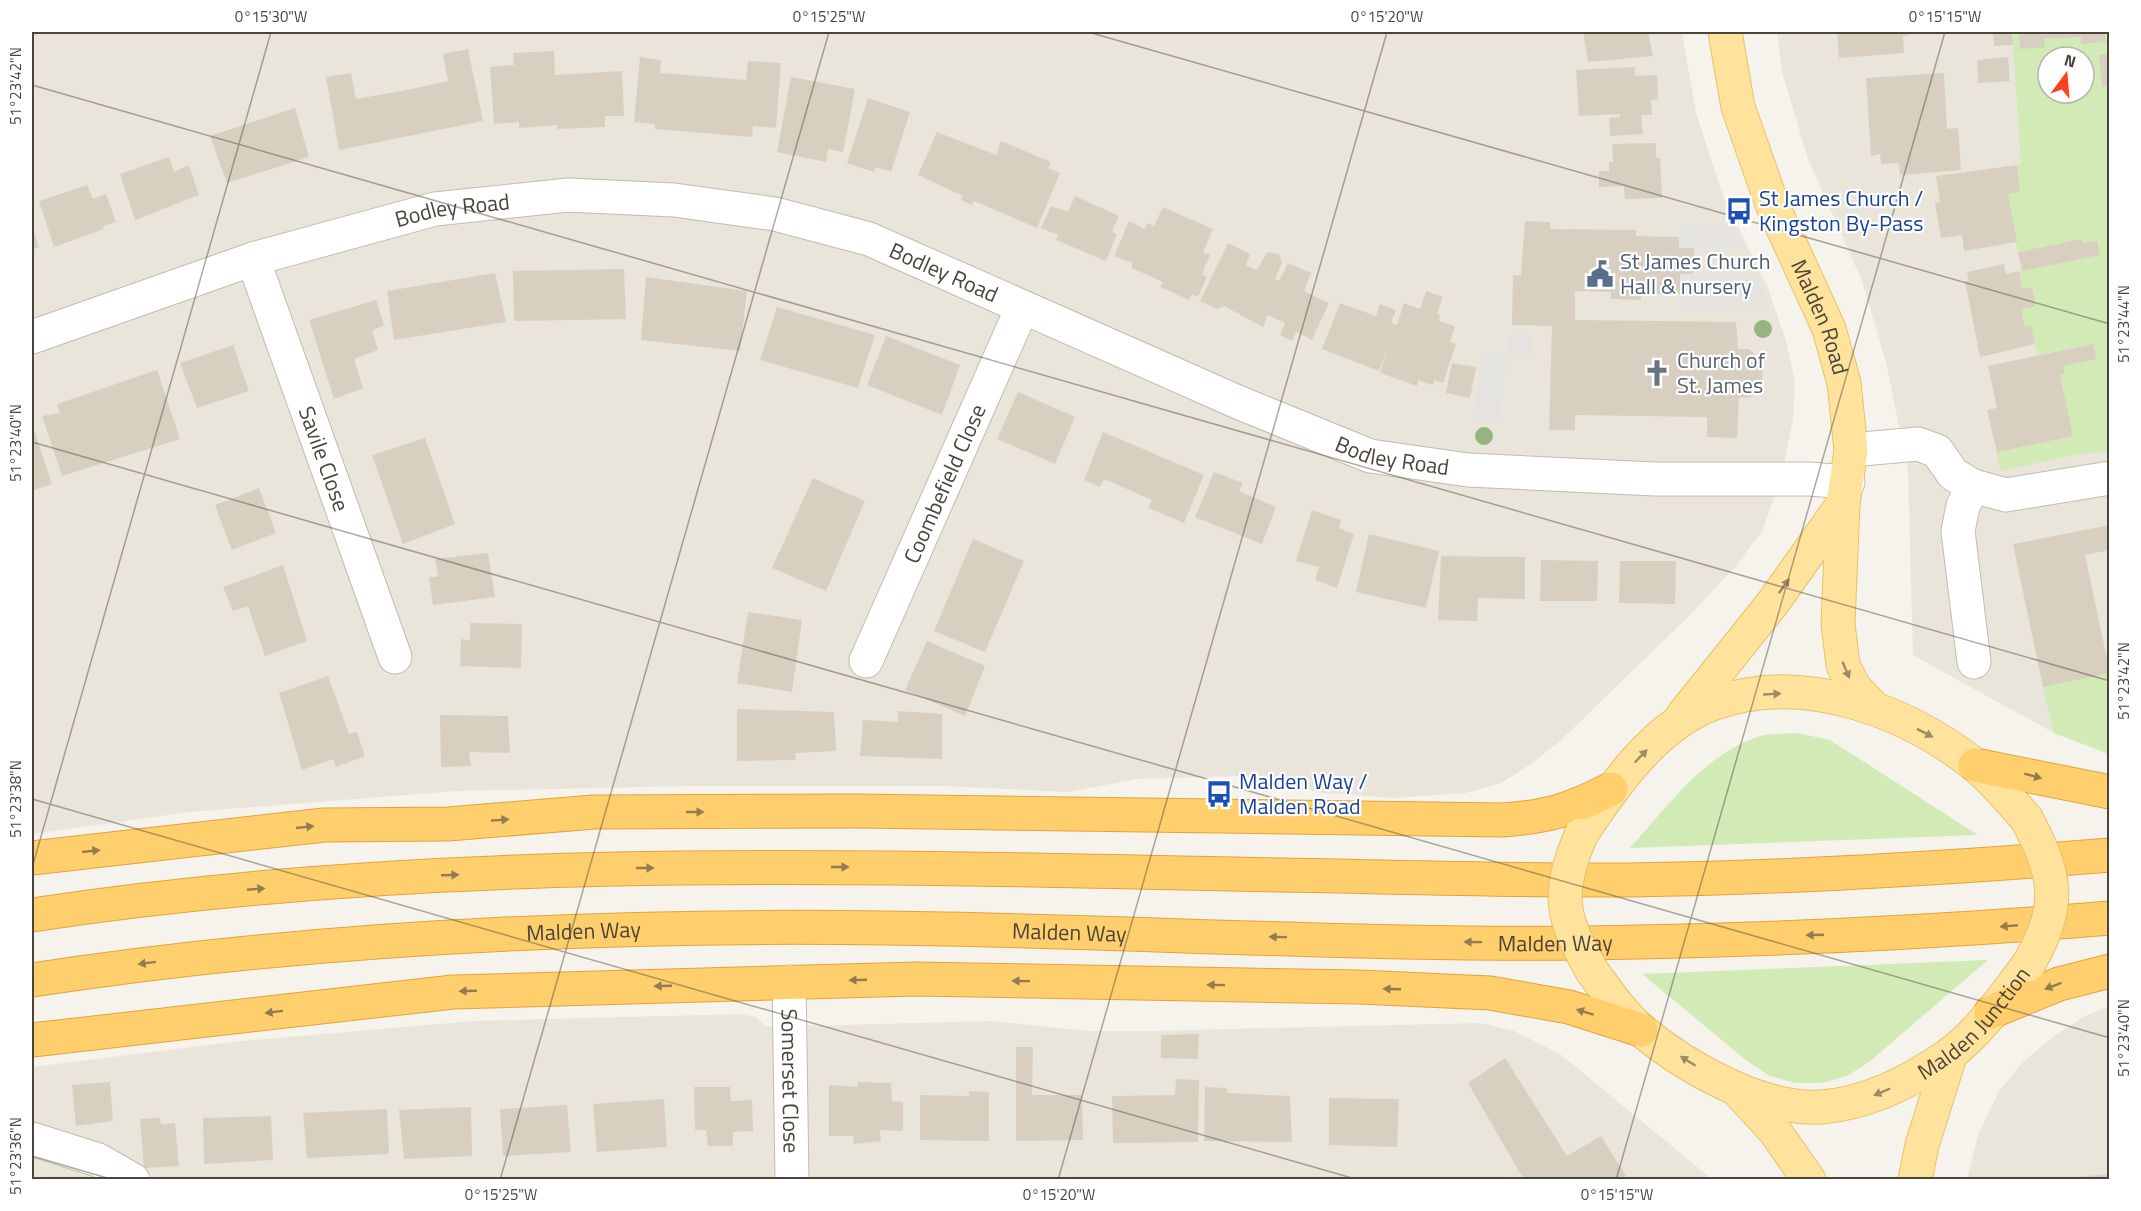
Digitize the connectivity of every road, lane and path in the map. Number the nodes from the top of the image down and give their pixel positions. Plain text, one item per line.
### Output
1 (1725, 32) edge
2 (254, 260) junction
3 (1022, 308) junction
4 (32, 337) edge
5 (1851, 450) junction
6 (2109, 478) edge
7 (1973, 486) junction
8 (1845, 493) junction
9 (395, 657) dead end
10 (866, 661) dead end
11 (1974, 662) dead end
12 (1873, 707) junction
13 (1674, 726) junction
14 (1975, 765) junction
15 (1611, 789) junction
16 (2109, 792) edge
17 (2109, 855) edge
18 (32, 858) edge
19 (32, 915) edge
20 (2109, 918) edge
21 (2109, 971) edge
22 (32, 980) edge
23 (789, 982) junction
24 (1991, 1012) junction
25 (1641, 1030) junction
26 (32, 1040) edge
27 (1951, 1053) junction
28 (1737, 1089) junction
29 (32, 1139) edge
30 (133, 1179) edge
31 (792, 1179) edge
32 (1809, 1179) edge
33 (1915, 1179) edge

1 - 5 main road, Malden Road
2 - 3 street, Bodley Road
2 - 4 street, Bodley Road
2 - 9 street, Savile Close
3 - 8 street, Bodley Road
3 - 10 street, Coombefield Close
5 - 7 street
5 - 8 main road, Malden Road
6 - 7 street
7 - 11 street
8 -> 12 main road, Malden Road
13 -> 8 main road, Malden Road
13 -> 12 main road, Malden Junction
12 -> 14 main road, Malden Junction
15 -> 13 main road, Malden Junction
14 -> 16 highway
14 - 24 main road, Malden Junction, bridge
18 -> 15 highway
15 - 25 main road, Malden Junction, bridge
19 -> 17 highway
20 -> 22 highway, Malden Way
21 -> 24 highway
25 -> 23 highway
23 -> 26 highway
23 - 31 street, Somerset Close
24 - 27 main road, Malden Junction
28 -> 25 main road, Malden Junction
27 -> 28 main road, Malden Junction
27 - 33 main road
28 - 32 main road
29 - 30 street

